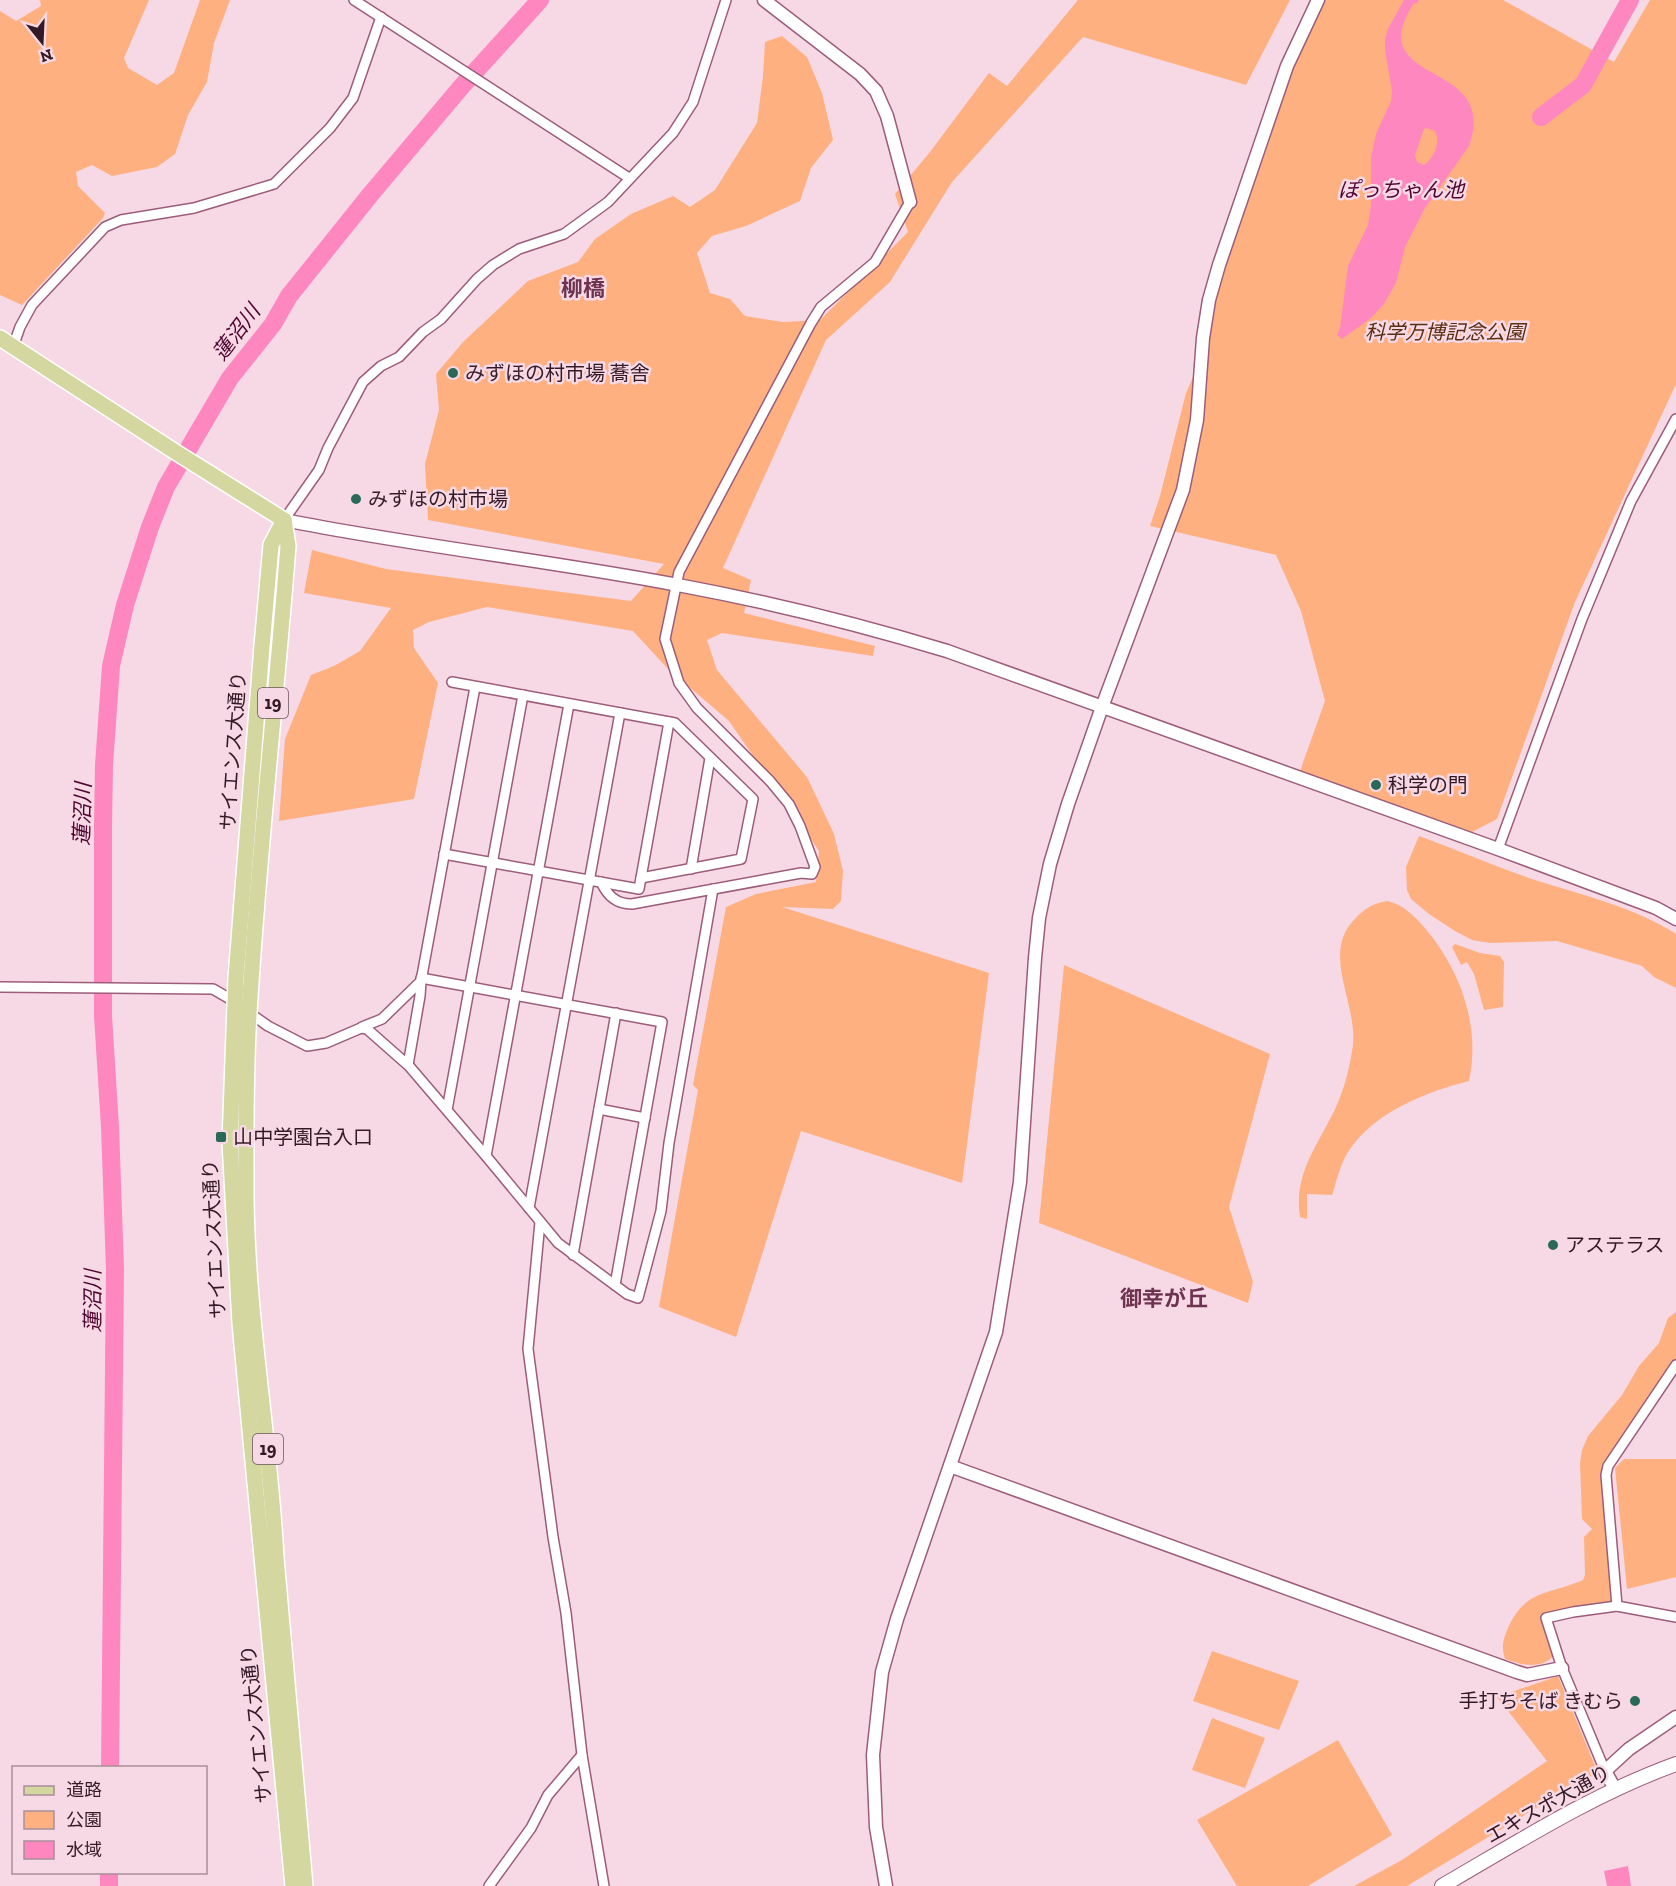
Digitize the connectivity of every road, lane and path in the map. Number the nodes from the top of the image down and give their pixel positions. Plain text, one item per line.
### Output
1 (354, 0) edge
2 (726, 0) edge
3 (764, 0) edge
4 (1318, 0) edge
5 (381, 17) junction
6 (629, 178) junction
7 (910, 201) joint
8 (6, 342) edge
9 (1676, 419) edge
10 (284, 520) junction
11 (676, 584) junction
12 (452, 682) dead end
13 (475, 687) junction
14 (523, 695) junction
15 (569, 704) junction
16 (1102, 707) junction
17 (620, 713) junction
18 (669, 722) junction
19 (710, 758) junction
20 (1498, 849) junction
21 (444, 854) junction
22 (492, 863) junction
23 (691, 869) junction
24 (539, 871) junction
25 (641, 878) junction
26 (589, 880) junction
27 (600, 882) junction
28 (713, 889) junction
29 (1676, 919) edge
30 (421, 980) junction
31 (0, 987) edge
32 (470, 987) junction
33 (516, 995) junction
34 (235, 1001) junction
35 (566, 1004) junction
36 (249, 1012) junction
37 (616, 1013) junction
38 (361, 1028) junction
39 (408, 1065) junction
40 (599, 1109) junction
41 (447, 1110) junction
42 (645, 1118) junction
43 (486, 1156) junction
44 (529, 1208) junction
45 (540, 1222) junction
46 (573, 1255) junction
47 (615, 1285) junction
48 (1676, 1365) edge
49 (950, 1466) junction
50 (1617, 1606) junction
51 (1676, 1617) edge
52 (1562, 1668) junction
53 (1676, 1717) edge
54 (582, 1755) junction
55 (1676, 1764) edge
56 (1605, 1772) junction
57 (1615, 1789) junction
58 (292, 1886) edge
59 (305, 1886) edge
60 (489, 1886) edge
61 (604, 1886) edge
62 (886, 1886) edge
63 (1442, 1886) edge

1 - 5 street
2 - 6 street
3 - 7 street
4 - 16 street
5 - 6 street
5 - 8 street
6 - 10 street
7 - 11 street
8 - 10 main road
9 - 20 street
10 - 11 street
10 - 34 main road, サイエンス大通り / 19
10 - 36 main road, サイエンス大通り / 19
11 - 16 street
11 - 28 street
12 - 13 street
13 - 14 street
13 - 21 street
14 - 15 street
14 - 22 street
15 - 17 street
15 - 24 street
16 - 20 street
16 - 49 street
17 - 18 street
17 - 26 street
18 - 19 street
18 - 25 street
19 - 23 street
19 - 23 street
20 - 29 street
21 - 22 street
21 - 30 street
22 - 24 street
22 - 32 street
23 - 25 street
24 - 26 street
24 - 33 street
25 - 27 street
26 - 27 street
26 - 35 street
27 - 28 street
28 - 47 street
30 - 32 street
30 - 38 street
30 - 39 street
31 - 34 street
32 - 33 street
32 - 41 street
33 - 35 street
33 - 43 street
34 - 36 street
34 - 58 main road, サイエンス大通り / 19
35 - 37 street
35 - 44 street
36 - 38 street
36 - 59 main road, サイエンス大通り / 19
37 - 40 street
37 - 42 street
38 - 39 street
39 - 41 street
40 - 42 street
40 - 46 street
41 - 43 street
42 - 47 street
43 - 44 street
44 - 45 street
45 - 46 street
45 - 54 street
46 - 47 street
48 - 50 street
49 - 52 street
49 - 62 street
50 - 51 street
50 - 52 street
52 - 56 street
53 - 56 street
54 - 60 street
54 - 61 street
55 - 57 main road, エキスポ大通り
56 - 57 street
57 - 63 main road, エキスポ大通り

